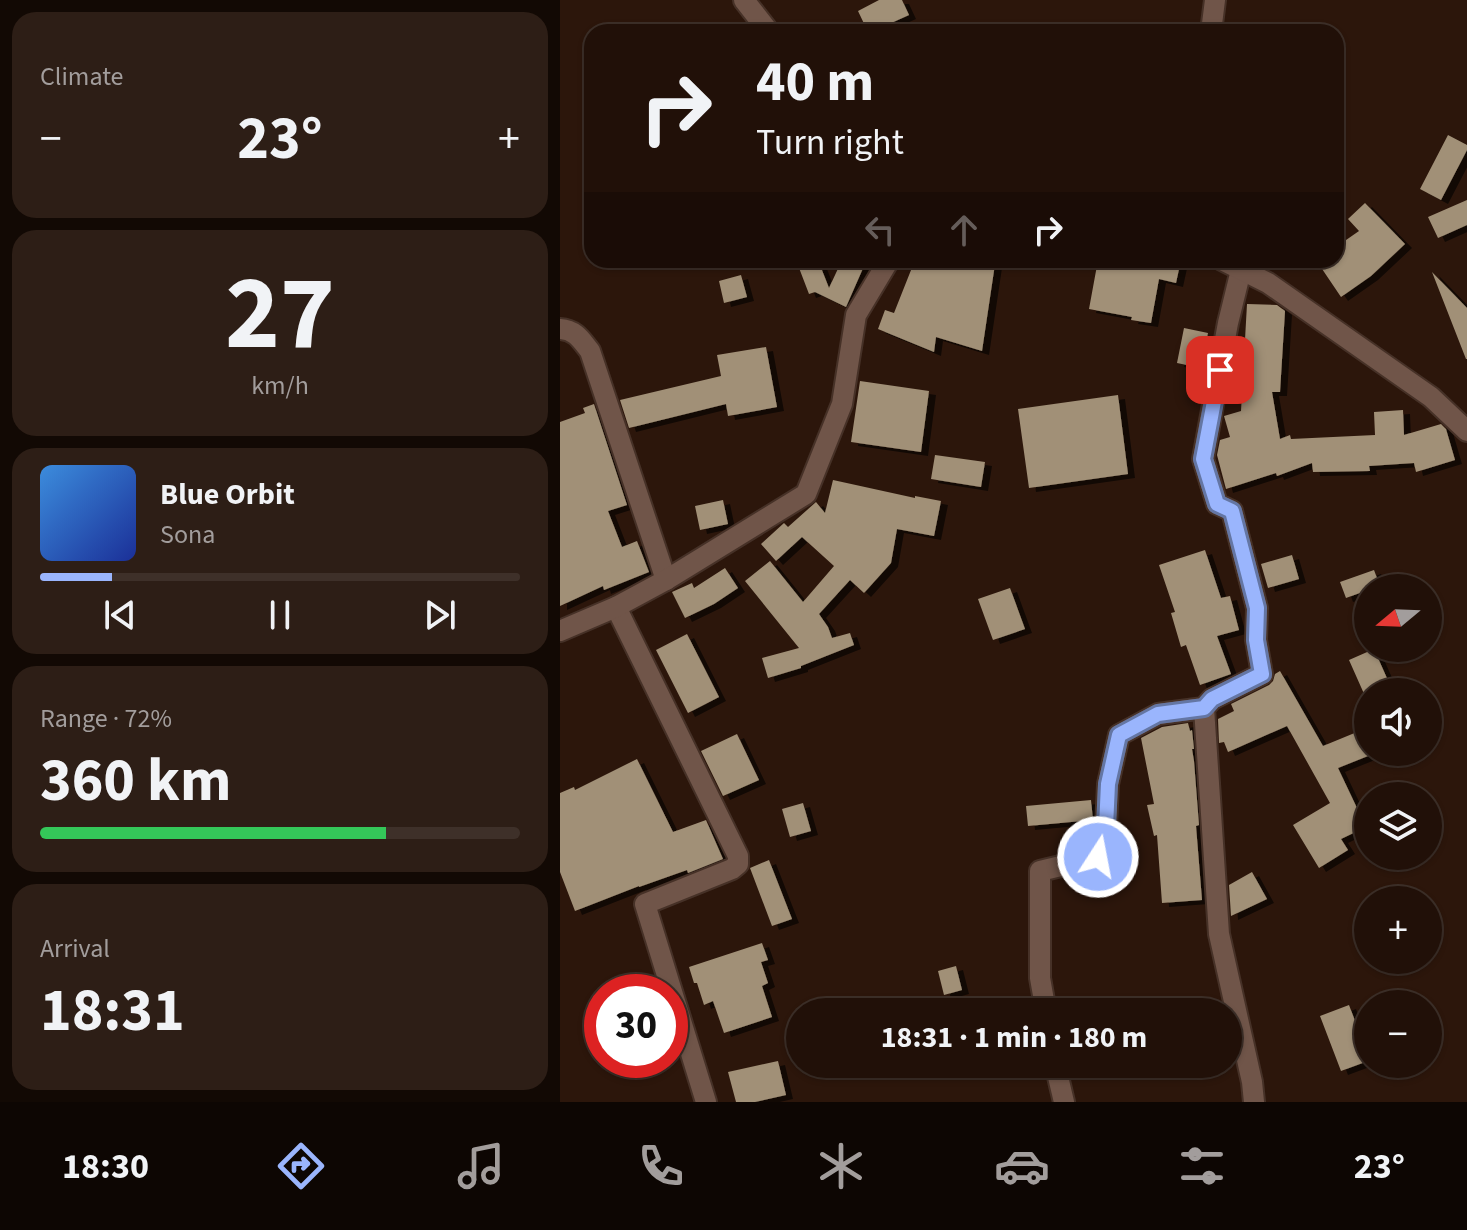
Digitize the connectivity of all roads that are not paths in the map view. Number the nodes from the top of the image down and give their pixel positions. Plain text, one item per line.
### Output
1 (744, 0) edge
2 (1215, 0) edge
3 (763, 24) edge
4 (1212, 24) edge
5 (884, 268) edge
6 (1237, 268) edge
7 (1241, 270) junction
8 (560, 329) edge
9 (1467, 431) edge
10 (666, 580) junction
11 (616, 607) junction
12 (560, 631) edge
13 (1204, 708) junction
14 (1044, 998) edge
15 (1058, 1078) edge
16 (706, 1102) edge
17 (1064, 1102) edge
18 (1254, 1102) edge

1 - 3 street
2 - 4 street
5 - 10 street
6 - 7 street
7 - 9 street
7 - 13 street
8 - 10 street
10 - 11 street
11 - 12 street
11 - 16 street
13 - 14 street
13 - 18 street
15 - 17 street

